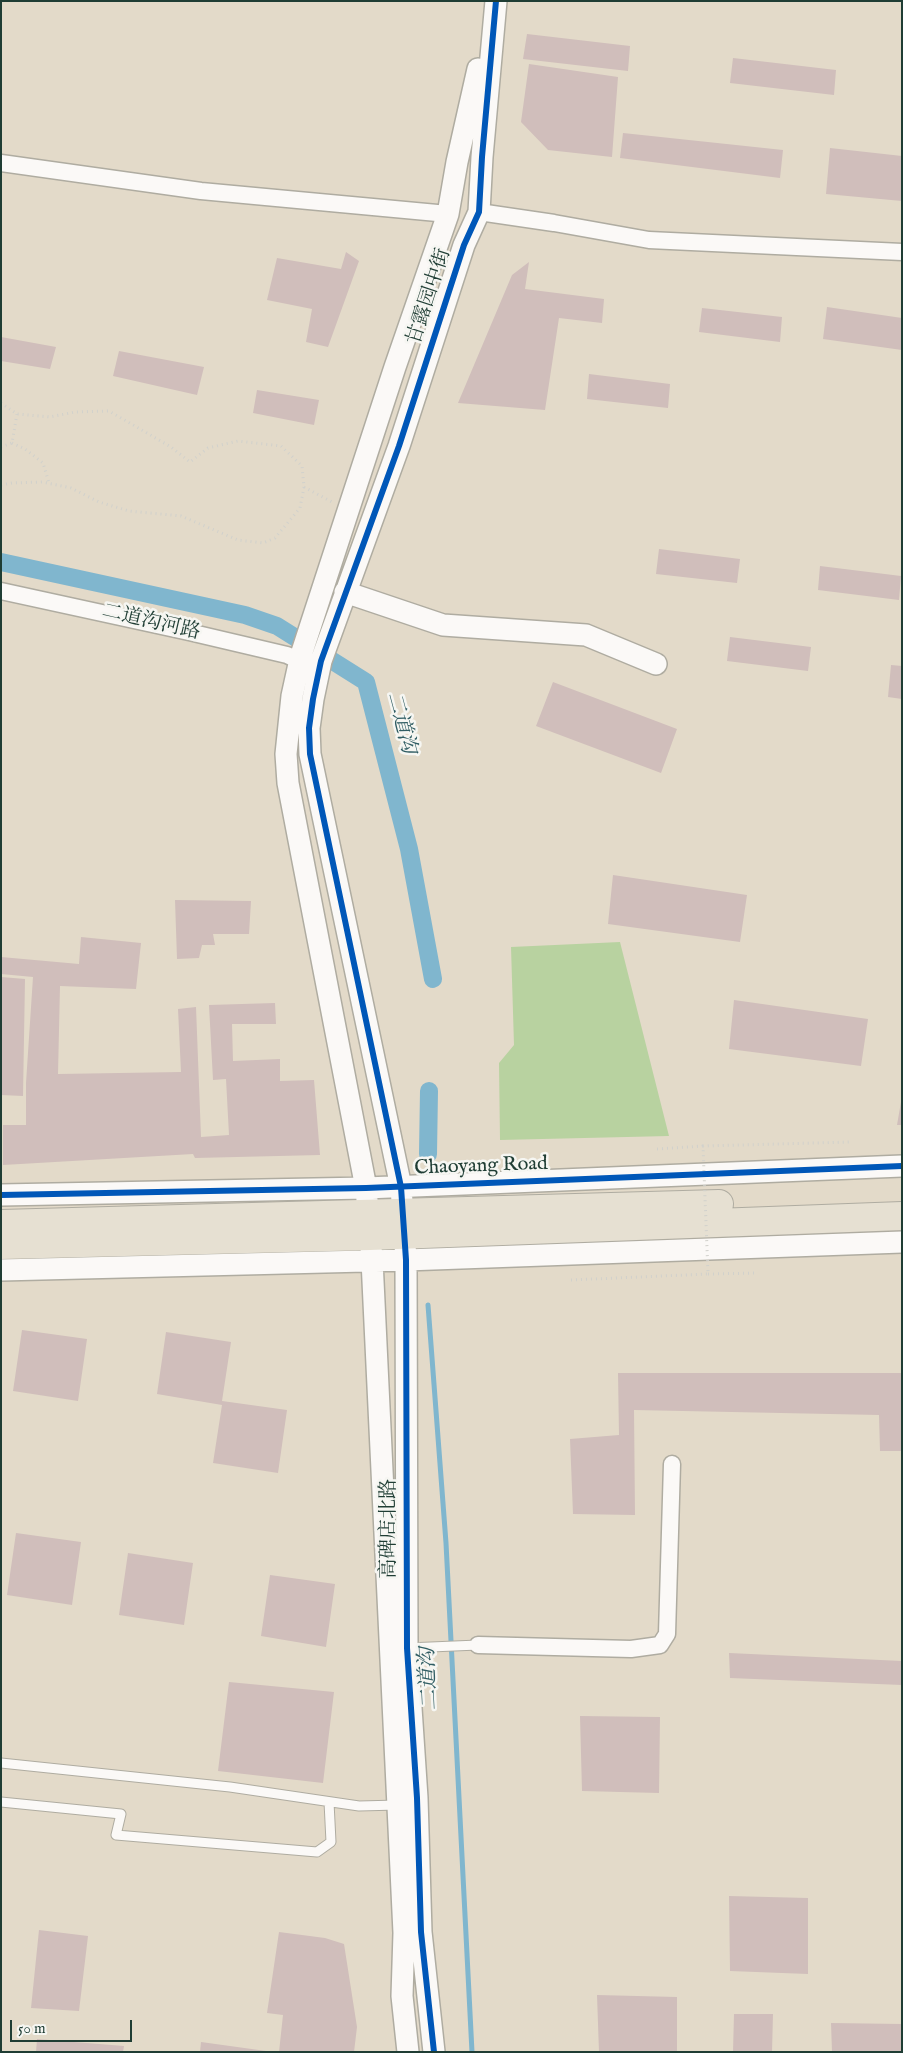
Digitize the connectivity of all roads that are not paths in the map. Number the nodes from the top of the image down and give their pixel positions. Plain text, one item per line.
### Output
1 (483, 1) edge
2 (496, 1) edge
3 (1, 163) edge
4 (479, 212) junction
5 (448, 214) junction
6 (902, 252) edge
7 (1, 592) edge
8 (345, 592) junction
9 (300, 658) junction
10 (321, 661) joint
11 (656, 664) dead end
12 (902, 1166) edge
13 (1, 1195) edge
14 (902, 1200) edge
15 (902, 1216) edge
16 (403, 1223) junction
17 (1, 1224) edge
18 (369, 1225) junction
19 (902, 1242) edge
20 (1, 1245) edge
21 (1, 1270) edge
22 (672, 1464) dead end
23 (478, 1645) joint
24 (416, 1649) junction
25 (1, 1764) edge
26 (1, 1802) edge
27 (329, 1802) junction
28 (407, 1802) junction
29 (408, 2052) edge
30 (434, 2052) edge

1 - 5 street, 甘露园中街
2 - 4 street, 甘露园中街
3 - 5 street
4 - 6 street
4 - 8 street, 甘露园中街
5 - 9 street, 甘露园中街
7 - 9 street, 二道沟河路
8 - 10 street, 甘露园中街
8 - 11 street
9 - 18 street, 高碑店北路
10 - 16 street, 高碑店北路
12 - 16 street, Chaoyang Road
13 - 18 street, Chaoyang Road
14 - 16 highway, Chaoyang Road
15 - 16 highway, Chaoyang Road
16 - 18 highway, Chaoyang Road
16 - 18 street, Chaoyang Road
16 - 19 street, Chaoyang Road
16 - 24 street, 高碑店北路
17 - 18 highway, Chaoyang Road
18 - 20 highway, Chaoyang Road
18 - 21 street, Chaoyang Road
18 - 28 street, 高碑店北路
22 - 23 street
23 - 24 lane
24 - 28 street, 高碑店北路
25 - 27 lane
26 - 27 lane
27 - 28 lane
28 - 29 street
28 - 30 street

